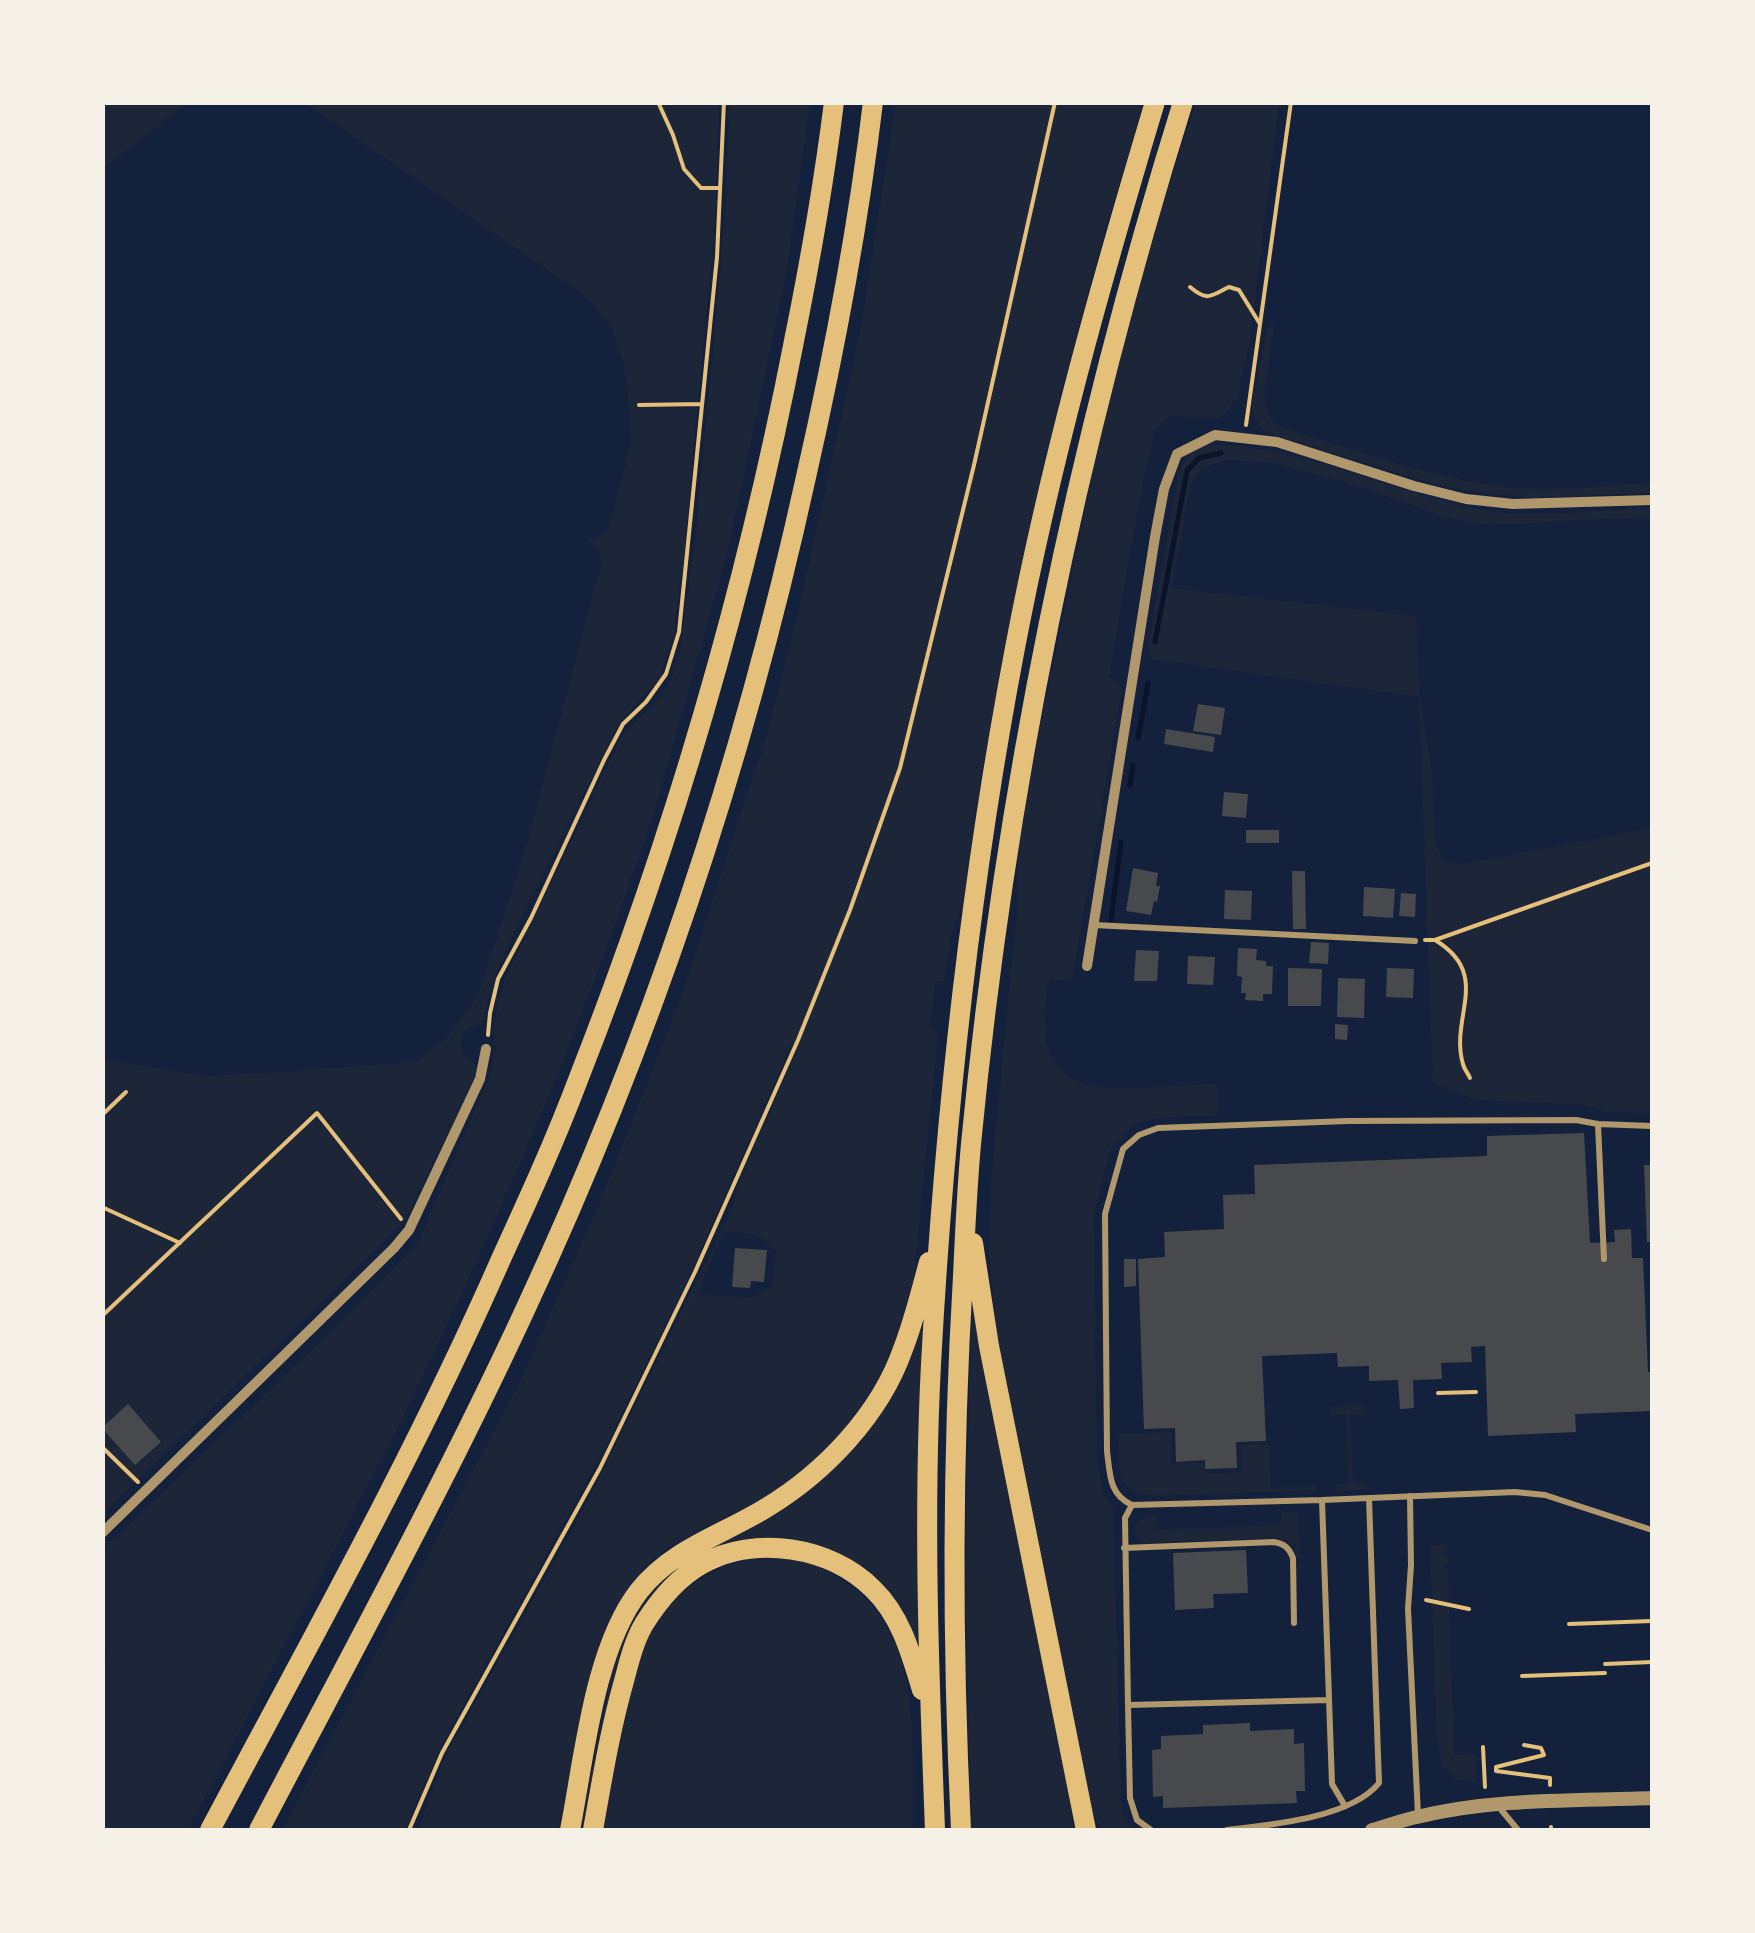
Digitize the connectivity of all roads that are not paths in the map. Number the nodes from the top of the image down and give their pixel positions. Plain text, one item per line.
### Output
1 (834, 102) edge
2 (872, 102) edge
3 (1154, 102) edge
4 (1184, 102) edge
5 (1652, 500) edge
6 (1094, 926) junction
7 (1415, 941) road end
8 (1087, 966) dead end
9 (486, 1049) road end
10 (1598, 1124) junction
11 (1652, 1126) edge
12 (967, 1205) junction
13 (940, 1221) junction
14 (1604, 1260) dead end
15 (1410, 1496) junction
16 (1369, 1498) junction
17 (1322, 1500) junction
18 (1132, 1506) junction
19 (1652, 1530) edge
20 (102, 1533) edge
21 (1124, 1548) junction
22 (1294, 1623) dead end
23 (1330, 1700) junction
24 (1128, 1706) junction
25 (930, 1716) junction
26 (1652, 1798) edge
27 (1497, 1805) junction
28 (1345, 1806) junction
29 (1419, 1824) edge
30 (210, 1830) edge
31 (258, 1830) edge
32 (570, 1830) edge
33 (593, 1830) edge
34 (934, 1830) edge
35 (961, 1830) edge
36 (1086, 1830) edge
37 (1151, 1830) edge
38 (1227, 1830) edge
39 (1372, 1830) edge
40 (1518, 1830) edge

1 - 30 highway
2 - 31 highway
3 - 13 highway
4 - 12 highway
5 - 6 street
6 - 7 lane
6 - 8 street
9 - 20 street
10 - 11 lane
10 - 14 lane
10 - 18 lane
12 - 35 highway
12 - 36 highway
13 - 25 highway
13 - 32 highway
15 - 16 lane
15 - 19 lane
15 - 29 lane
16 - 17 lane
16 - 28 lane
17 - 18 lane
17 - 23 lane
18 - 21 lane
21 - 22 lane
21 - 24 lane
23 - 24 lane
23 - 28 lane
24 - 37 lane
25 - 33 highway
25 - 34 highway
26 - 27 street
27 - 29 street
27 - 40 lane
28 - 38 lane
29 - 39 street

